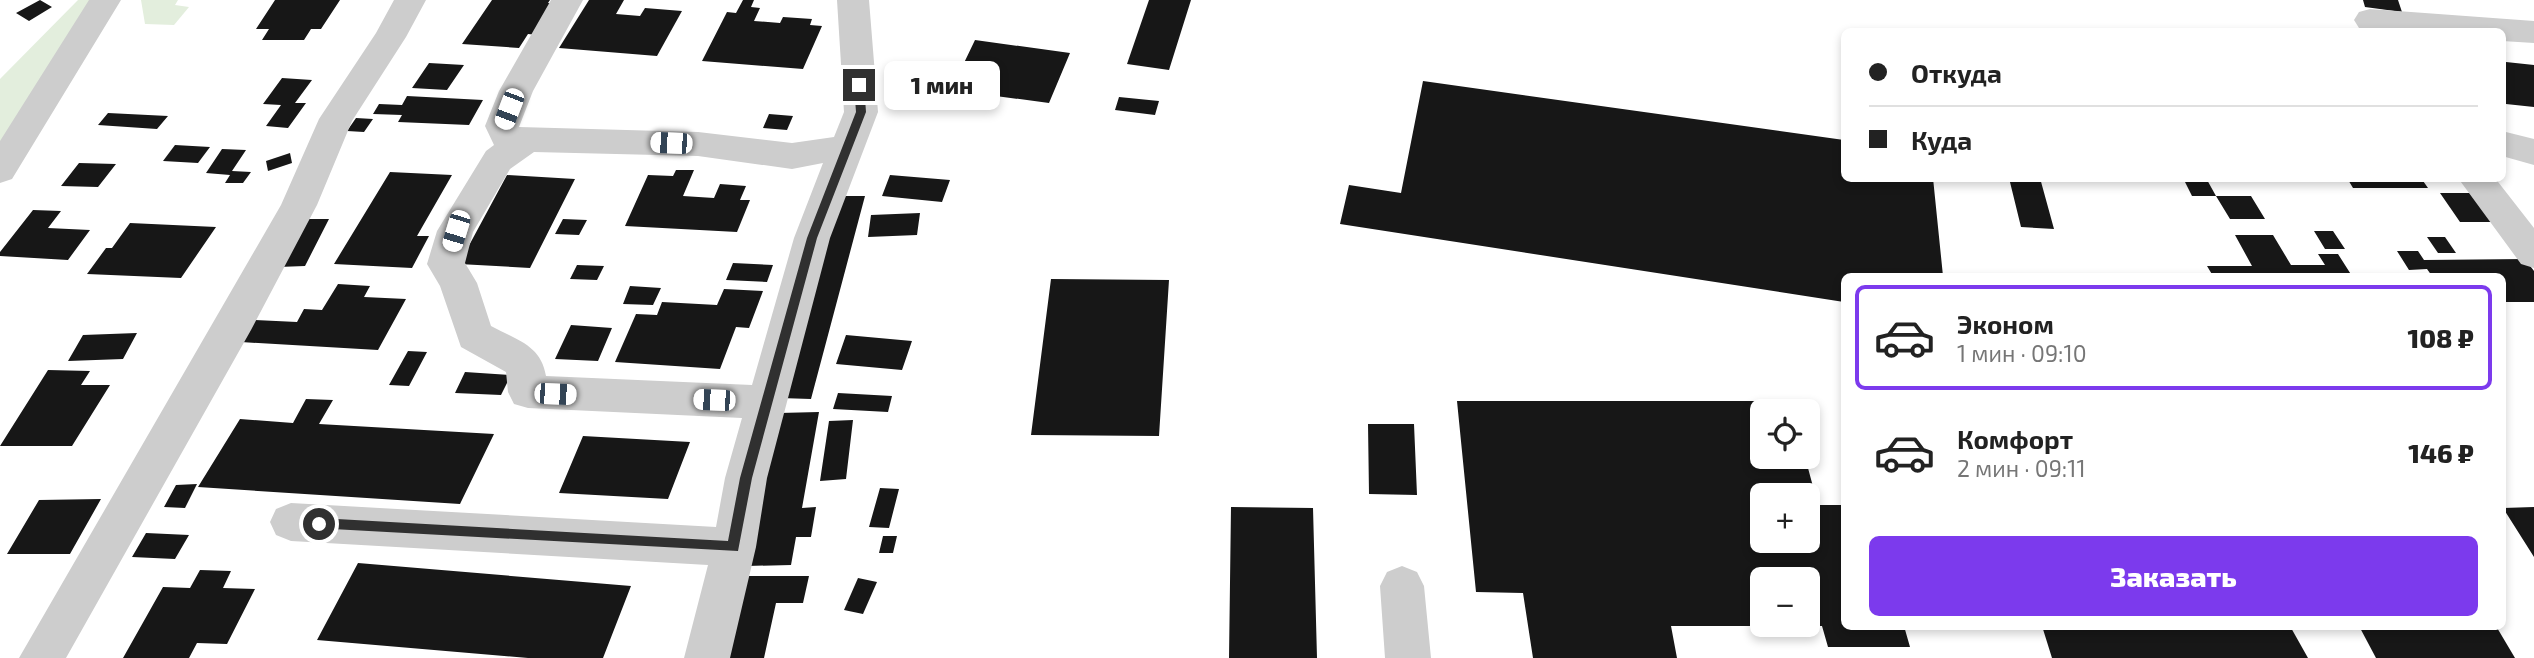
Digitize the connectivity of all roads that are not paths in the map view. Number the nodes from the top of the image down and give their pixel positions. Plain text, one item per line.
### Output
1 (104, 0) edge
2 (410, 0) edge
3 (567, 0) edge
4 (853, 0) edge
5 (2375, 28) edge
6 (2479, 28) edge
7 (2506, 30) edge
8 (2534, 32) edge
9 (527, 139) junction
10 (2506, 144) edge
11 (847, 147) junction
12 (2534, 152) edge
13 (0, 170) edge
14 (2479, 182) edge
15 (2534, 254) edge
16 (767, 402) junction
17 (291, 522) dead end
18 (734, 547) junction
19 (1402, 586) dead end
20 (42, 658) edge
21 (707, 658) edge
22 (1408, 658) edge

1 - 13 street
2 - 20 street
3 - 9 street
4 - 11 street
5 - 6 street
7 - 8 street
9 - 11 street
9 - 16 street
10 - 12 street
11 - 16 street
14 - 15 street
16 - 18 street
17 - 18 street
18 - 21 street
19 - 22 street

